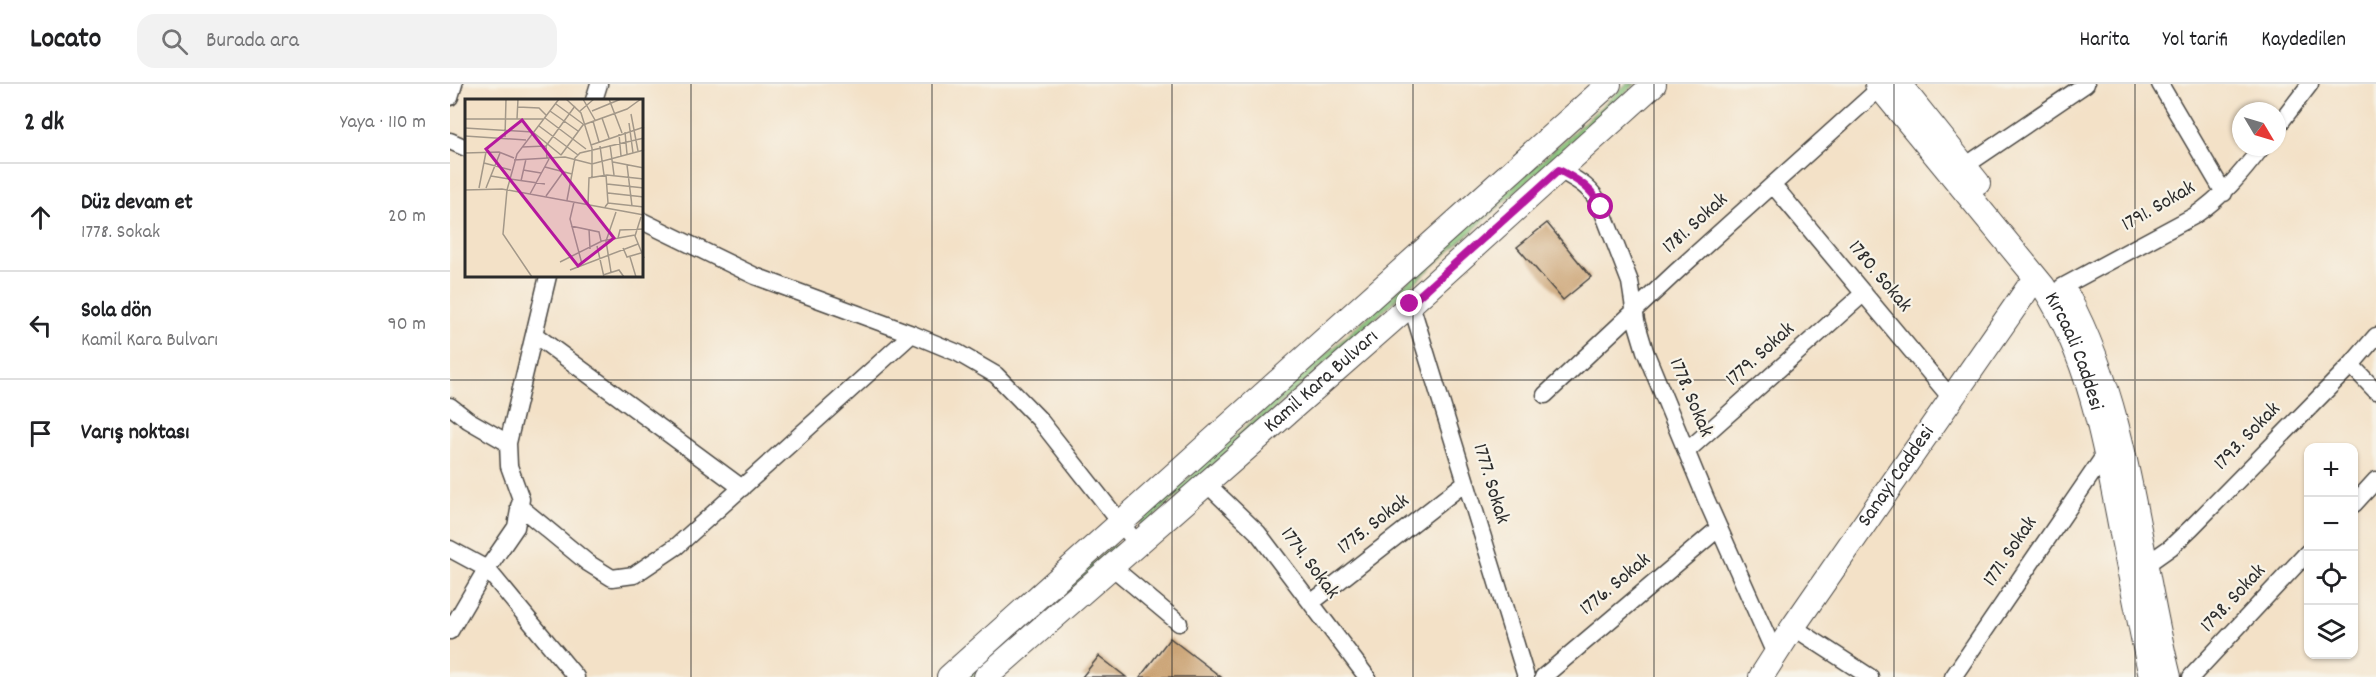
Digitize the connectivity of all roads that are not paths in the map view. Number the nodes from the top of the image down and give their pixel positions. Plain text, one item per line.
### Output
1 (454, 84) edge
2 (599, 84) edge
3 (1609, 84) edge
4 (1654, 84) edge
5 (2086, 84) edge
6 (2160, 84) edge
7 (2310, 84) edge
8 (1885, 85) edge
9 (450, 97) edge
10 (594, 99) edge
11 (2286, 115) edge
12 (450, 141) edge
13 (465, 148) edge
14 (2255, 156) edge
15 (1965, 165) junction
16 (1559, 170) junction
17 (1773, 184) junction
18 (2224, 193) junction
19 (644, 222) edge
20 (548, 278) edge
21 (2035, 278) junction
22 (2062, 287) junction
23 (1864, 293) junction
24 (1410, 304) junction
25 (1635, 310) junction
26 (912, 334) junction
27 (535, 335) junction
28 (2376, 336) edge
29 (2351, 365) junction
30 (2376, 391) edge
31 (1545, 395) dead end
32 (1951, 398) junction
33 (450, 406) edge
34 (508, 444) junction
35 (1688, 450) junction
36 (2106, 453) junction
37 (2376, 480) edge
38 (1466, 482) junction
39 (1207, 484) junction
40 (742, 488) junction
41 (2358, 500) edge
42 (519, 506) junction
43 (1121, 522) junction
44 (1719, 528) junction
45 (1138, 544) junction
46 (450, 549) edge
47 (2304, 556) edge
48 (2146, 564) junction
49 (1112, 567) junction
50 (486, 569) junction
51 (1311, 603) junction
52 (1179, 623) dead end
53 (1793, 627) junction
54 (450, 631) edge
55 (1775, 654) junction
56 (996, 674) edge
57 (1363, 675) edge
58 (576, 677) edge
59 (949, 677) edge
60 (1526, 677) edge
61 (1543, 677) edge
62 (1761, 677) edge
63 (1870, 677) edge
64 (1953, 677) edge
65 (2151, 677) edge
66 (2169, 677) edge
67 (2191, 677) edge

1 - 9 street
2 - 10 street
3 - 43 street, Kamil Kara Bulvarı
4 - 16 street, Kamil Kara Bulvarı
5 - 15 street
6 - 18 street
7 - 11 street
8 - 15 street, Kırcaali Caddesi
8 - 17 street, 1781. Sokak
8 - 21 street, Kırcaali Caddesi
12 - 13 street
14 - 18 street, 1791. Sokak
15 - 22 street, Kırcaali Caddesi
16 - 24 street, Kamil Kara Bulvarı
16 - 25 street, 1778. Sokak
17 - 23 street, 1780. Sokak
17 - 25 street, 1781. Sokak
18 - 22 street, 1791. Sokak
19 - 26 street
20 - 27 street
21 - 32 street, Sanayi Caddesi
21 - 36 street, Kırcaali Caddesi
22 - 48 street, Kırcaali Caddesi
23 - 32 street, 1780. Sokak
23 - 35 street, 1779. Sokak
24 - 38 street, 1777. Sokak
24 - 39 street, Kamil Kara Bulvarı
25 - 31 street, 1781. Sokak
25 - 35 street, 1778. Sokak
26 - 40 street
26 - 43 street
27 - 34 street
27 - 40 street
28 - 29 street, 1793. Sokak
29 - 30 street
29 - 48 street, 1793. Sokak
32 - 53 street, Sanayi Caddesi
33 - 34 street
34 - 42 street
35 - 44 street, 1778. Sokak
36 - 64 street, 1771. Sokak
36 - 65 street, Kırcaali Caddesi
37 - 41 street
38 - 51 street, 1775. Sokak
38 - 60 street, 1777. Sokak
39 - 45 street, Kamil Kara Bulvarı
39 - 51 street, 1774. Sokak
40 - 42 street
42 - 50 street
43 - 45 street
43 - 59 street, Kamil Kara Bulvarı
44 - 55 street, 1778. Sokak
44 - 61 street, 1776. Sokak
45 - 49 street, Kamil Kara Bulvarı
46 - 50 street
47 - 67 street, 1798. Sokak
48 - 66 street, Kırcaali Caddesi
49 - 52 street
49 - 56 street, Kamil Kara Bulvarı
50 - 54 street
50 - 58 street
51 - 57 street, 1774. Sokak
53 - 55 street, Sanayi Caddesi
53 - 63 street
55 - 62 street, Sanayi Caddesi

